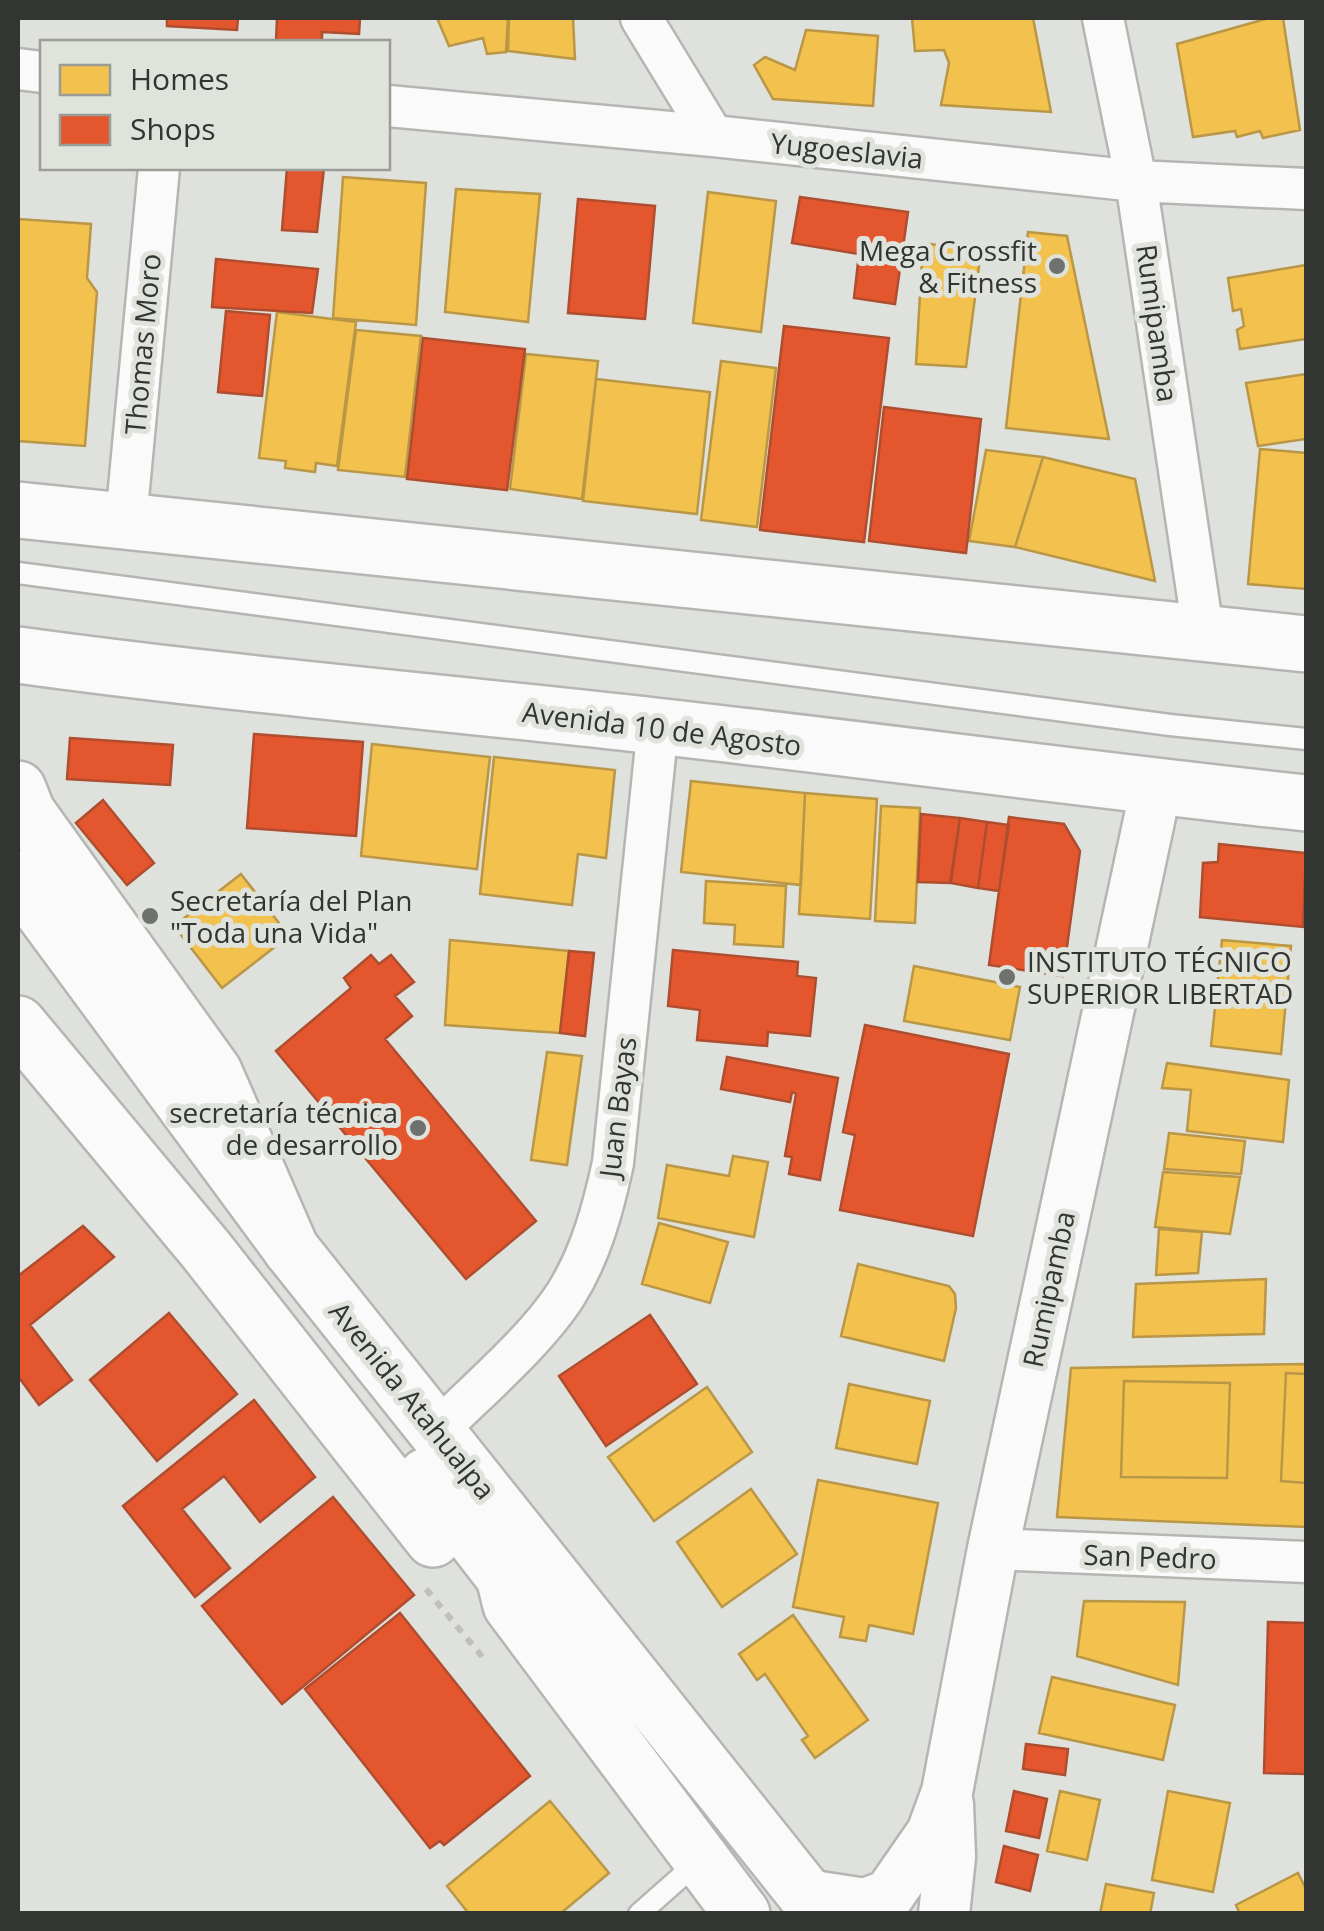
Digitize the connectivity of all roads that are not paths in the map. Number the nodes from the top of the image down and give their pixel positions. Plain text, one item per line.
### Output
1 (641, 18) edge
2 (1103, 18) edge
3 (390, 106) edge
4 (713, 136) junction
5 (159, 170) edge
6 (1136, 181) junction
7 (1306, 189) edge
8 (18, 510) edge
9 (126, 520) junction
10 (18, 573) edge
11 (1203, 631) junction
12 (1306, 644) edge
13 (18, 654) edge
14 (658, 726) junction
15 (1306, 739) edge
16 (1156, 788) junction
17 (18, 789) edge
18 (1306, 804) edge
19 (18, 878) edge
20 (18, 942) edge
21 (18, 1024) edge
22 (291, 1249) junction
23 (438, 1430) junction
24 (993, 1549) junction
25 (1306, 1562) edge
26 (504, 1578) junction
27 (948, 1792) junction
28 (691, 1868) junction
29 (805, 1895) edge
30 (639, 1914) edge
31 (726, 1914) edge
32 (742, 1914) edge
33 (944, 1914) edge

1 - 4 street
2 - 6 street, Rumipamba
3 - 4 street, Yugoeslavia
4 - 6 street, Yugoeslavia
5 - 9 street, Thomas Moro
6 - 7 street, Yugoeslavia
6 - 11 street, Rumipamba
8 - 9 main road
9 - 11 main road
10 - 15 lane
11 - 12 main road
13 - 14 main road, Avenida 10 de Agosto
14 - 16 main road, Avenida 10 de Agosto
14 - 23 street, Juan Bayas
16 - 18 main road, Avenida 10 de Agosto
16 - 24 street, Rumipamba
17 - 22 main road
19 - 22 main road, Avenida Atahualpa
20 - 26 main road, Avenida Atahualpa
21 - 28 main road
22 - 23 main road, Avenida Atahualpa
23 - 29 main road, Avenida Atahualpa
24 - 25 street, San Pedro
24 - 27 street, Rumipamba
26 - 29 main road
26 - 32 main road
27 - 29 street, Rumipamba
27 - 33 street, Rumipamba
28 - 30 lane
28 - 31 main road

